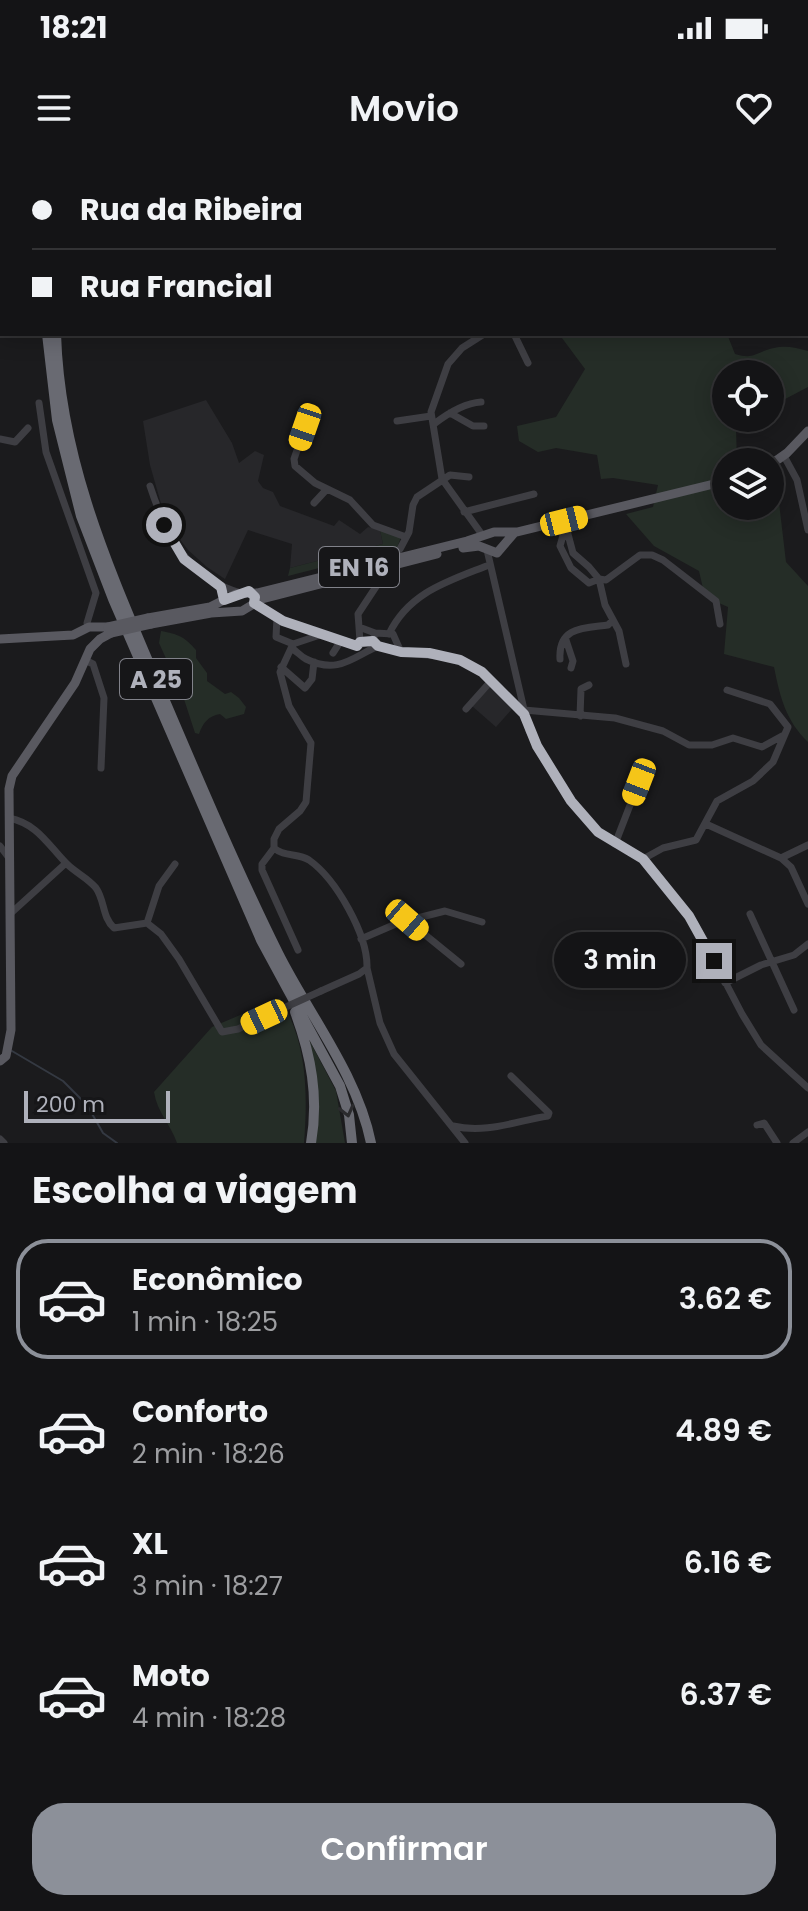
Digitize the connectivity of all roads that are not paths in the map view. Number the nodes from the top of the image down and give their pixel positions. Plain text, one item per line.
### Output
1 (47, 336) edge
2 (56, 336) edge
3 (481, 336) edge
4 (515, 336) edge
5 (528, 363) dead end
6 (481, 402) dead end
7 (39, 403) dead end
8 (450, 413) junction
9 (433, 420) junction
10 (397, 421) dead end
11 (484, 426) dead end
12 (305, 427) dead end
13 (28, 428) dead end
14 (807, 435) edge
15 (0, 439) edge
16 (784, 456) joint
17 (469, 477) dead end
18 (442, 479) junction
19 (712, 485) edge
20 (150, 486) dead end
21 (327, 489) junction
22 (534, 494) dead end
23 (314, 503) dead end
24 (464, 512) junction
25 (471, 523) junction
26 (565, 523) junction
27 (808, 530) edge
28 (517, 532) junction
29 (489, 534) junction
30 (406, 537) junction
31 (467, 541) junction
32 (505, 543) junction
33 (490, 550) junction
34 (416, 553) junction
35 (390, 563) junction
36 (489, 565) junction
37 (372, 571) junction
38 (599, 579) junction
39 (378, 582) junction
40 (221, 587) junction
41 (271, 597) junction
42 (250, 598) junction
43 (224, 605) junction
44 (266, 610) junction
45 (277, 617) junction
46 (613, 620) junction
47 (720, 624) dead end
48 (359, 627) junction
49 (389, 634) junction
50 (88, 635) junction
51 (322, 635) junction
52 (566, 638) junction
53 (0, 639) edge
54 (375, 640) junction
55 (340, 642) junction
56 (358, 644) junction
57 (292, 646) junction
58 (401, 652) junction
59 (333, 653) dead end
60 (361, 655) junction
61 (86, 658) junction
62 (560, 659) dead end
63 (314, 662) junction
64 (626, 664) dead end
65 (281, 668) junction
66 (571, 668) dead end
67 (491, 681) junction
68 (589, 685) dead end
69 (727, 690) dead end
70 (466, 709) dead end
71 (522, 710) junction
72 (580, 716) junction
73 (782, 736) junction
74 (101, 768) dead end
75 (639, 782) dead end
76 (9, 818) junction
77 (706, 824) junction
78 (3, 844) edge
79 (615, 844) junction
80 (808, 845) edge
81 (274, 848) junction
82 (781, 858) junction
83 (643, 859) junction
84 (66, 863) junction
85 (175, 864) dead end
86 (808, 904) edge
87 (10, 914) junction
88 (750, 914) dead end
89 (407, 920) junction
90 (482, 922) dead end
91 (147, 923) junction
92 (361, 939) junction
93 (808, 944) edge
94 (298, 950) dead end
95 (773, 962) junction
96 (461, 964) dead end
97 (367, 968) junction
98 (725, 983) junction
99 (288, 992) junction
100 (794, 1010) dead end
101 (0, 1061) edge
102 (511, 1076) dead end
103 (808, 1088) edge
104 (757, 1125) dead end
105 (453, 1126) junction
106 (808, 1132) edge
107 (0, 1139) edge
108 (4, 1143) edge
109 (311, 1143) edge
110 (352, 1143) edge
111 (371, 1143) edge
112 (465, 1143) edge
113 (777, 1143) edge
114 (793, 1143) edge

1 - 99 highway, A 25
2 - 111 highway, A 25
3 - 9 street
4 - 5 street
6 - 8 street
7 - 50 street
8 - 9 street
8 - 11 street
9 - 10 street
9 - 18 street
12 - 21 street
13 - 15 street
14 - 16 main road
16 - 27 street
17 - 18 street
18 - 24 street
18 - 30 street
19 - 26 main road, EN 16
20 - 40 street
21 - 23 street
21 - 30 street
22 - 24 street
24 - 25 street
25 - 29 street
25 - 31 street
26 - 28 main road, EN 16
26 - 38 street
28 - 29 main road, EN 16
28 - 32 main road, EN 16
29 - 31 main road, EN 16
29 - 32 main road
29 - 33 main road
30 - 34 street
30 - 35 street
31 - 34 main road, EN 16
32 - 33 main road, EN 16
33 - 35 main road, EN 16
33 - 36 street
34 - 35 main road, EN 16
35 - 37 main road, EN 16
35 - 39 street
35 - 42 main road, EN 16
36 - 49 street
36 - 71 street
37 - 39 street
37 - 41 main road, EN 16
38 - 46 street
38 - 47 street
39 - 48 street
40 - 42 street
40 - 43 street
41 - 42 main road, EN 16
41 - 44 street
42 - 43 main road, EN 16
42 - 43 main road, EN 16
42 - 44 street
43 - 50 main road, EN 16, bridge
44 - 45 street
45 - 51 street
45 - 57 street
46 - 52 street
46 - 64 street
48 - 54 street
48 - 56 street
49 - 54 street
49 - 58 street
50 - 53 main road, EN 16
50 - 61 main road
51 - 55 street
51 - 57 street
52 - 62 street
52 - 66 street
54 - 56 street
54 - 58 street
54 - 60 street
55 - 56 street
55 - 59 street
56 - 60 street
57 - 63 street
57 - 65 street
58 - 67 street
60 - 63 street
61 - 74 street
61 - 76 main road
63 - 65 street
65 - 81 street
67 - 70 street
67 - 71 street
68 - 72 street
69 - 73 street
71 - 72 street
71 - 79 street
72 - 73 street
73 - 77 street
75 - 79 street
76 - 78 main road
76 - 84 street
77 - 82 street
77 - 83 street
78 - 87 main road
79 - 83 street
80 - 82 street
81 - 92 street
81 - 94 street
82 - 86 street
83 - 98 street
84 - 87 street
84 - 91 street
85 - 91 street
87 - 101 main road
88 - 95 street
89 - 90 street
89 - 92 street
89 - 96 street
91 - 97 street, bridge
92 - 97 street
93 - 95 street
95 - 98 street
95 - 100 street
97 - 105 street
98 - 103 street
99 - 109 highway
99 -> 110 highway, A 25
102 - 105 street
104 - 113 street
105 - 112 street
106 - 114 street
107 - 108 street

